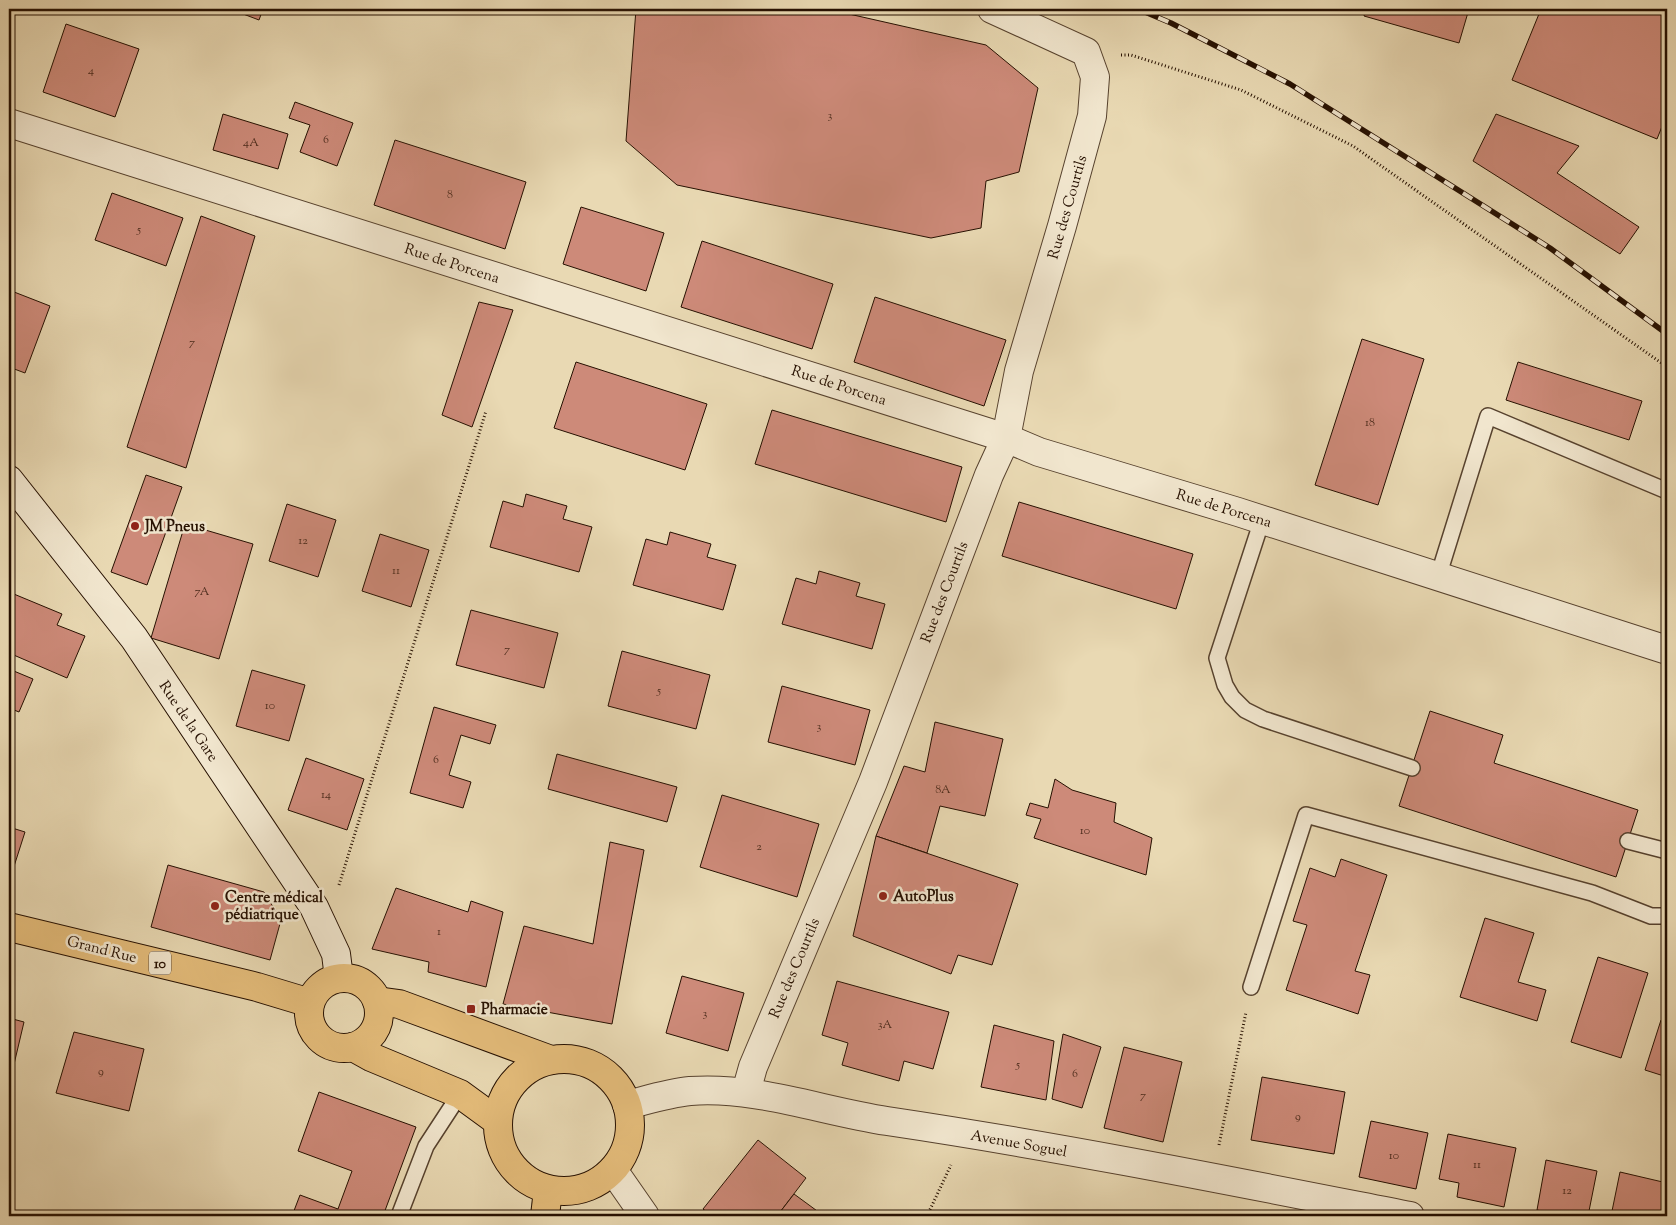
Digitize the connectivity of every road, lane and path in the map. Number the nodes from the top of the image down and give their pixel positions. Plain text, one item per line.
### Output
1 (992, 9) edge
2 (1090, 64) junction
3 (9, 123) edge
4 (1667, 366) edge
5 (486, 412) dead end
6 (1006, 438) junction
7 (9, 480) edge
8 (1667, 491) edge
9 (1262, 520) junction
10 (1438, 577) junction
11 (1667, 650) edge
12 (1412, 768) dead end
13 (1628, 841) dead end
14 (1667, 851) edge
15 (1667, 916) edge
16 (9, 927) edge
17 (325, 930) junction
18 (339, 978) junction
19 (1251, 987) joint
20 (377, 1001) junction
21 (310, 1003) junction
22 (354, 1047) junction
23 (552, 1060) junction
24 (746, 1092) junction
25 (460, 1094) junction
26 (627, 1104) junction
27 (497, 1121) junction
28 (942, 1129) junction
29 (613, 1170) junction
30 (1212, 1178) junction
31 (548, 1190) junction
32 (399, 1216) edge
33 (545, 1216) edge
34 (645, 1216) edge
35 (927, 1216) edge
36 (1410, 1216) edge

1 - 2 street
2 - 4 path
2 - 6 street, Rue des Courtils
3 - 6 street, Rue de Porcena
5 - 17 path
6 - 9 street, Rue de Porcena
6 - 24 street, Rue des Courtils
7 - 17 street, Rue de la Gare
8 - 10 lane
9 - 10 street, Rue de Porcena
9 - 12 lane
10 - 11 street, Rue de Porcena
13 - 14 lane
15 - 19 lane
16 - 21 main road, Grand Rue / 10
17 - 18 street, Rue de la Gare
18 - 20 main road
18 - 21 main road
19 - 30 path
20 - 22 main road
20 - 23 main road
21 - 22 main road
22 - 25 main road
23 - 26 main road
23 - 27 main road
24 - 26 street, Avenue Soguel
24 - 28 street, Avenue Soguel
25 - 27 main road
25 - 32 lane
26 - 29 main road
27 - 31 main road
28 - 30 street, Avenue Soguel
28 - 35 path
29 - 31 main road
29 - 34 street
30 - 36 street, Avenue Soguel
31 - 33 main road

